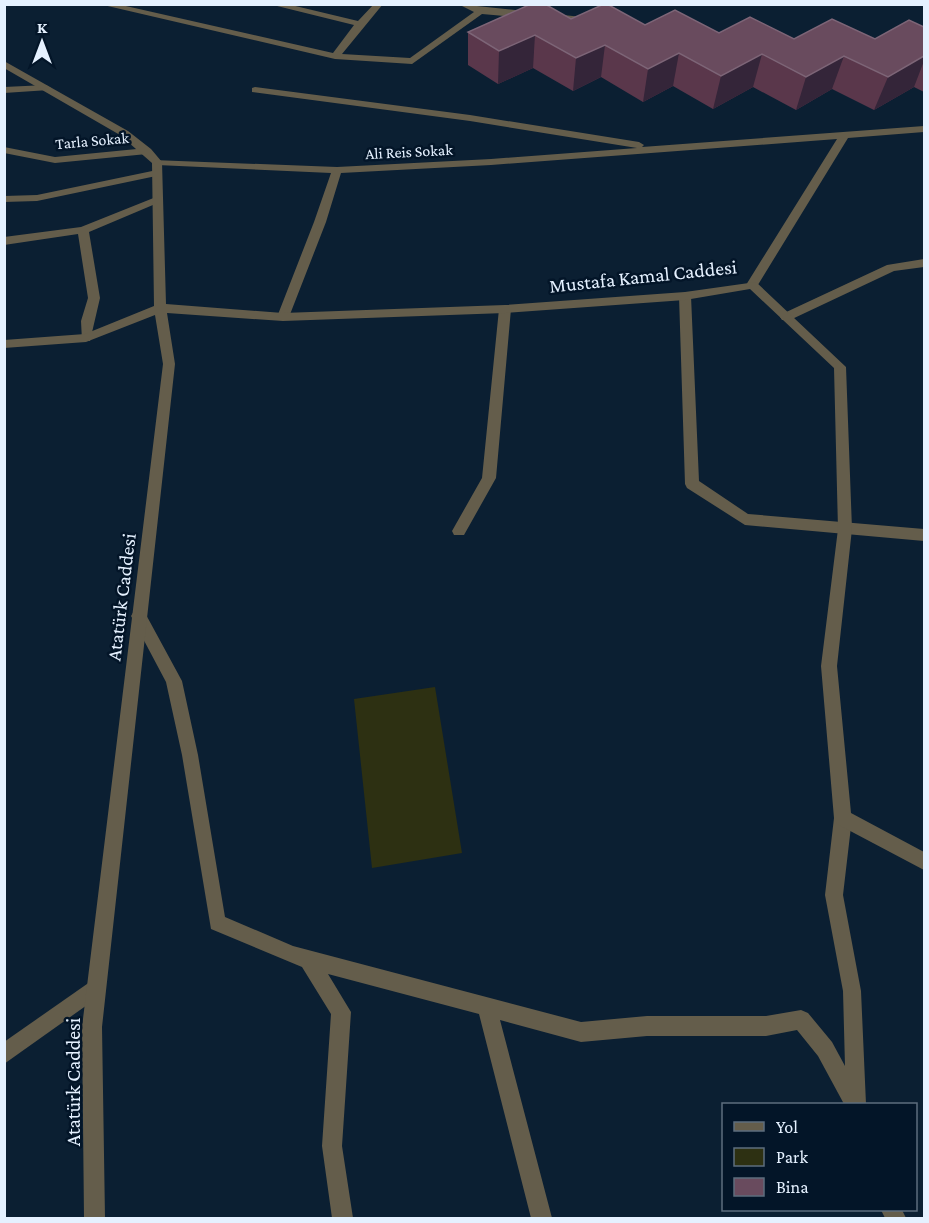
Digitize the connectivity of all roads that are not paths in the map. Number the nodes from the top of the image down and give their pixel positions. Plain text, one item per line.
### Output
1 (104, 4) edge
2 (273, 4) edge
3 (379, 4) edge
4 (462, 4) edge
5 (303, 7) edge
6 (480, 11) junction
7 (598, 21) edge
8 (360, 24) junction
9 (335, 56) junction
10 (4, 64) edge
11 (46, 88) junction
12 (4, 90) edge
13 (255, 90) dead end
14 (924, 129) edge
15 (845, 134) junction
16 (663, 148) junction
17 (6, 151) edge
18 (154, 162) junction
19 (337, 170) junction
20 (4, 199) edge
21 (156, 200) junction
22 (83, 230) junction
23 (4, 241) edge
24 (924, 263) edge
25 (752, 285) junction
26 (686, 296) junction
27 (160, 308) junction
28 (505, 309) junction
29 (283, 317) junction
30 (786, 317) junction
31 (86, 338) junction
32 (4, 344) edge
33 (845, 529) junction
34 (459, 531) dead end
35 (924, 535) edge
36 (140, 616) junction
37 (843, 818) junction
38 (924, 861) edge
39 (308, 959) junction
40 (97, 986) junction
41 (487, 1007) junction
42 (4, 1054) edge
43 (855, 1103) edge
44 (856, 1103) edge
45 (94, 1218) edge
46 (342, 1218) edge
47 (541, 1218) edge

1 - 9 street
2 - 5 street
3 - 8 street
4 - 6 street
5 - 8 street
6 - 7 street
6 - 9 street
8 - 9 street
10 - 11 street
11 - 12 street
11 - 18 street
13 - 16 street, Ali Reis Sokak
14 - 15 street, Ali Reis Sokak
15 - 16 street, Ali Reis Sokak
15 - 25 street
16 - 19 street, Ali Reis Sokak
17 - 18 street, Tarla Sokak
18 - 19 street, Ali Reis Sokak
18 - 20 street
18 - 21 street, Atatürk Caddesi
19 - 29 street
21 - 22 street
21 - 27 street, Atatürk Caddesi
22 - 23 street
22 - 31 street
24 - 30 street
25 - 26 street, Mustafa Kamal Caddesi
25 - 30 street, Mustafa Kamal Caddesi
26 - 28 street, Mustafa Kamal Caddesi
26 - 33 street
27 - 29 street, Mustafa Kamal Caddesi
27 - 31 street
27 - 36 street, Atatürk Caddesi
28 - 29 street, Mustafa Kamal Caddesi
28 - 34 street
30 - 33 street, Mustafa Kamal Caddesi
31 - 32 street
33 - 35 street
33 - 37 street, Mustafa Kamal Caddesi
36 - 39 street
36 - 40 street, Atatürk Caddesi
37 - 38 street
37 - 44 street, Mustafa Kamal Caddesi
39 - 41 street
39 - 46 street
40 - 42 street
40 - 45 street, Atatürk Caddesi
41 - 43 street
41 - 47 street

